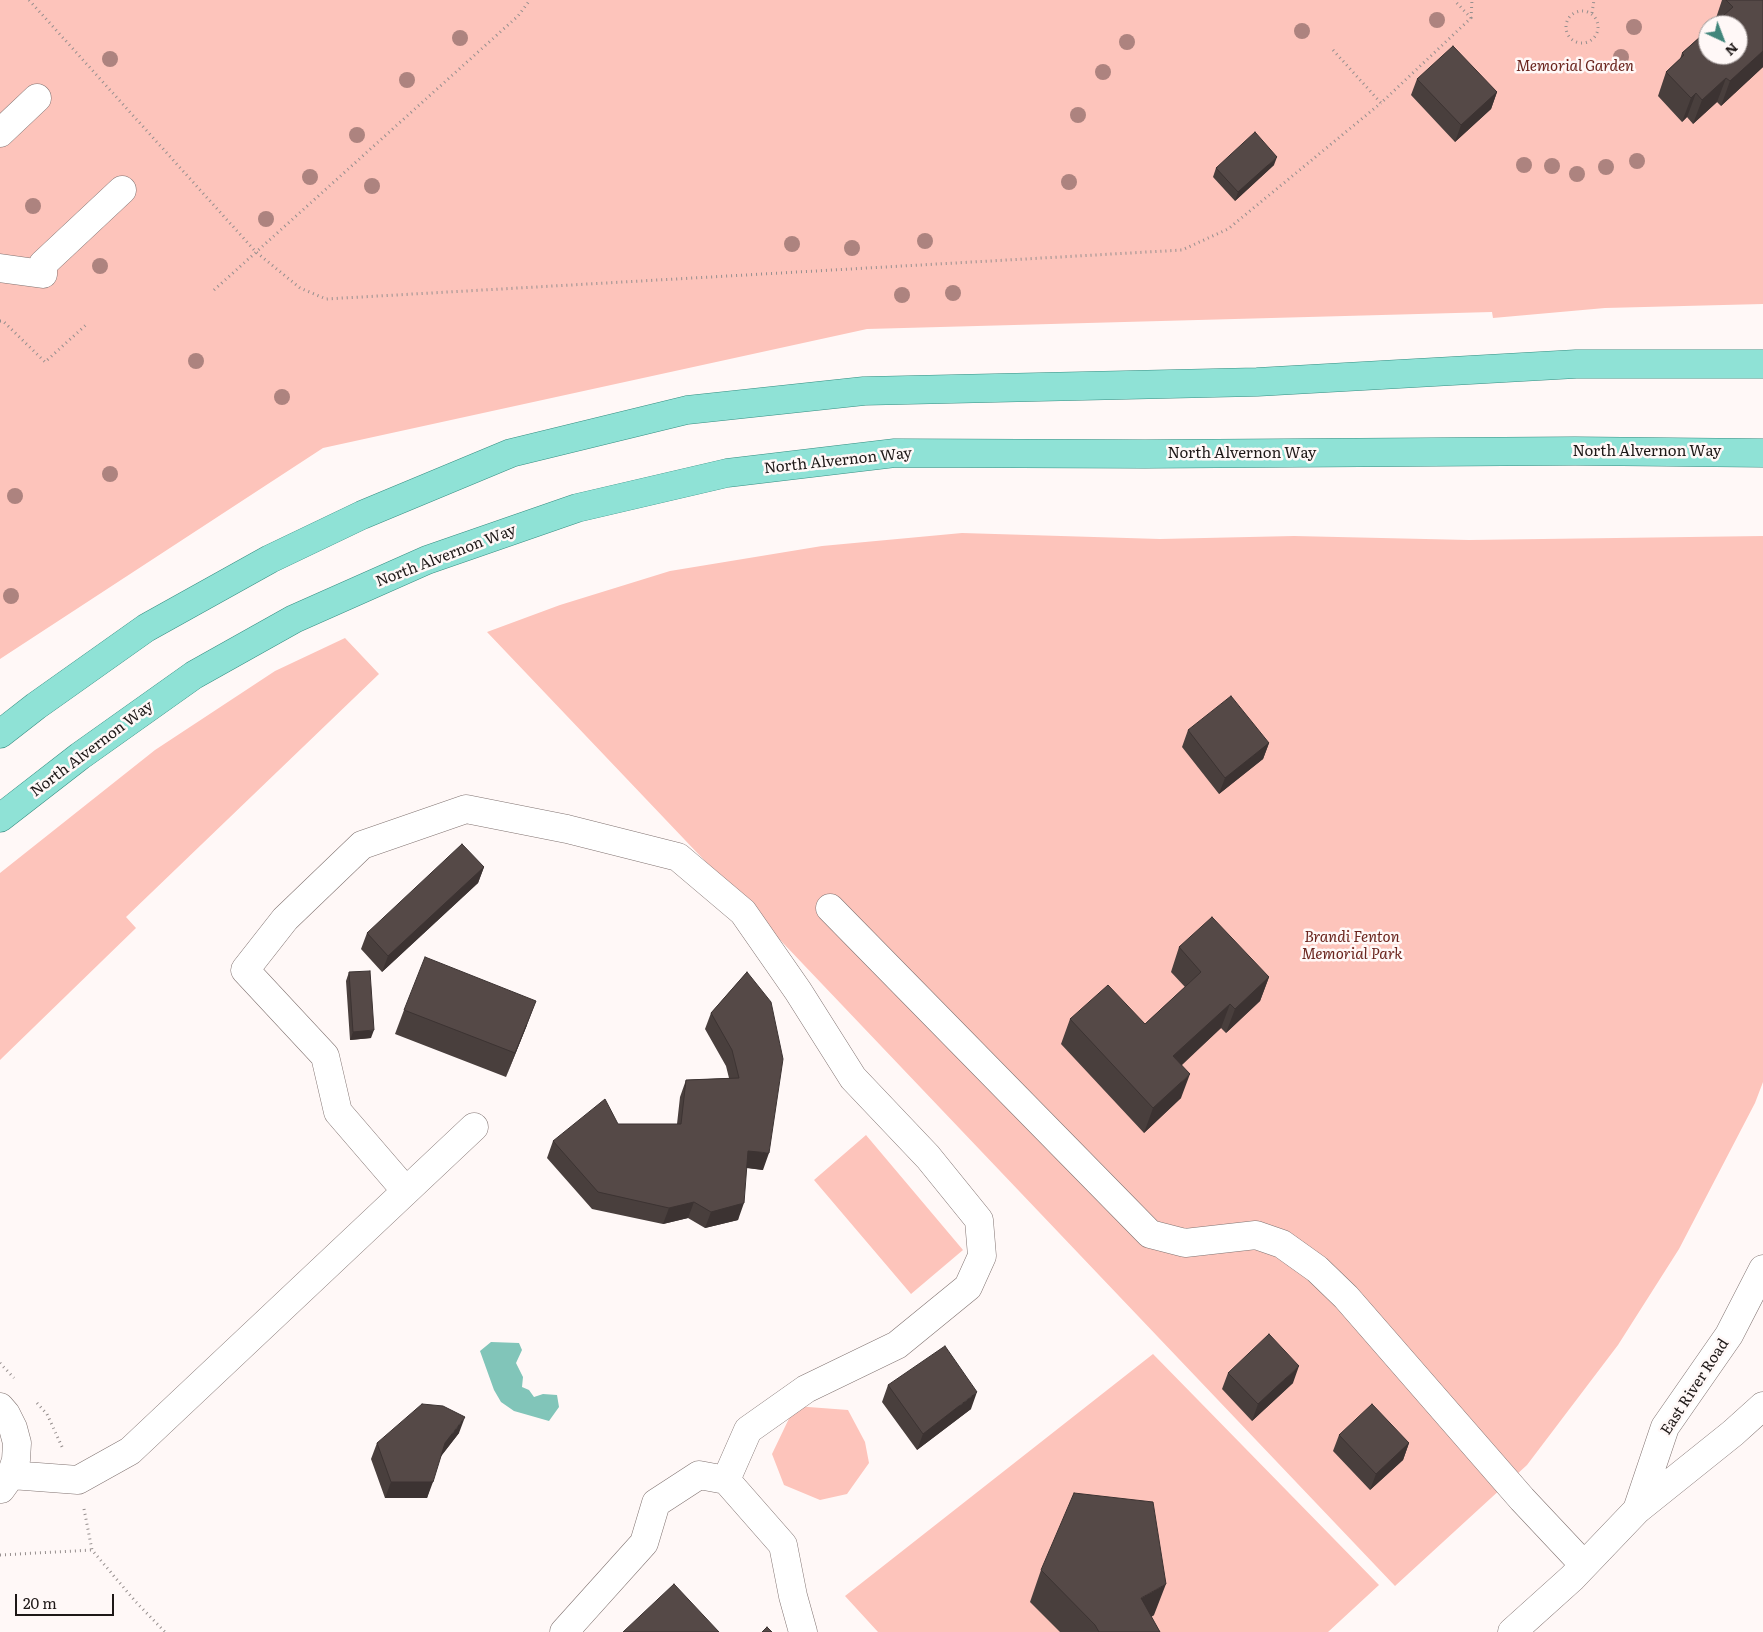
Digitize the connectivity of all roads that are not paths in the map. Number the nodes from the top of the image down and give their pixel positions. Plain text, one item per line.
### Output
1 (37, 98) dead end
2 (0, 133) edge
3 (122, 190) dead end
4 (0, 268) edge
5 (1763, 364) edge
6 (1763, 453) edge
7 (0, 734) edge
8 (0, 818) edge
9 (830, 908) dead end
10 (474, 1127) dead end
11 (406, 1191) junction
12 (1763, 1269) edge
13 (1763, 1406) edge
14 (0, 1407) edge
15 (726, 1480) junction
16 (5, 1482) edge
17 (1637, 1510) junction
18 (1584, 1565) junction
19 (564, 1632) edge
20 (802, 1632) edge
21 (1512, 1632) edge

1 - 2 street
3 - 4 street
5 - 7 main road
6 - 8 main road, North Alvernon Way
9 - 18 street
10 - 11 street
11 - 15 street
11 - 16 street
12 - 17 street, East River Road
13 - 17 street, East River Road
14 - 16 street
15 - 19 street
15 - 20 street
17 - 18 street, East River Road
18 - 21 street, East River Road

